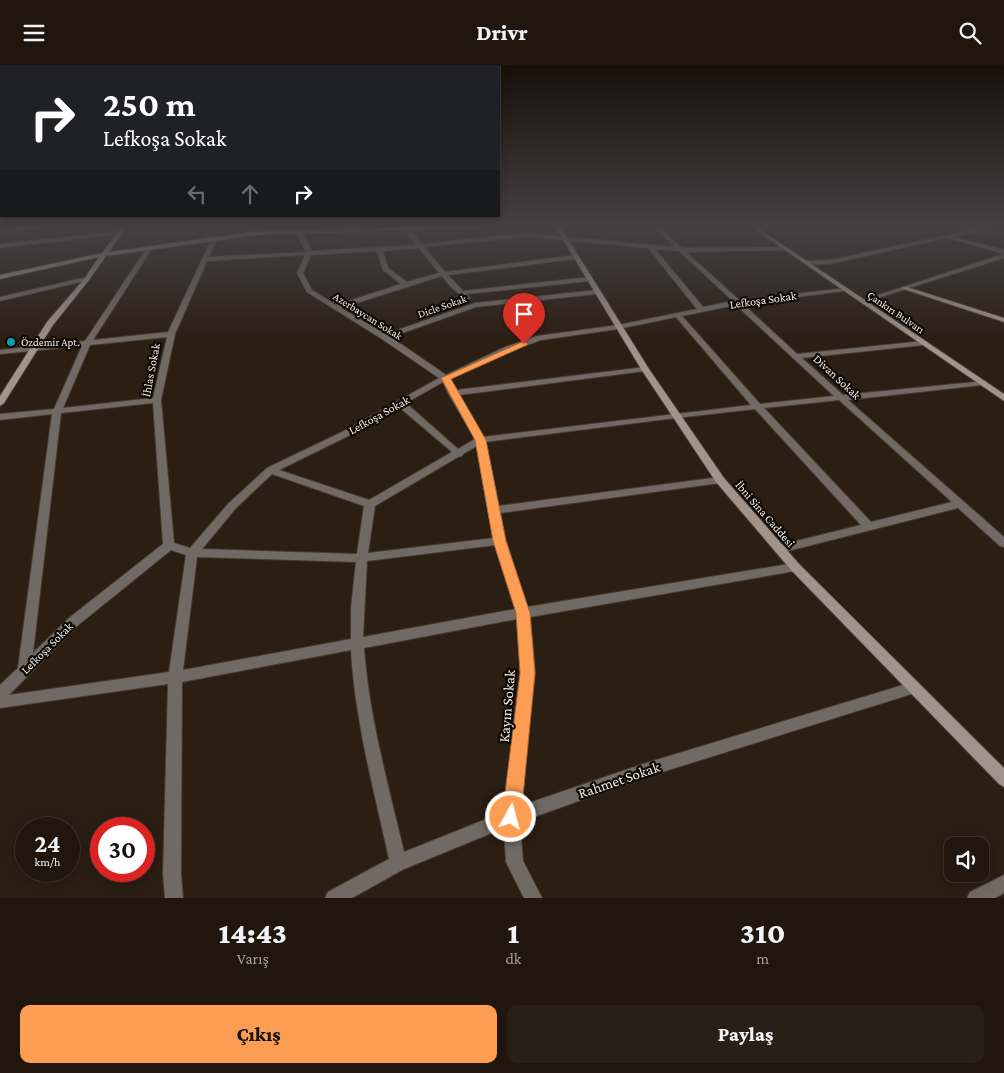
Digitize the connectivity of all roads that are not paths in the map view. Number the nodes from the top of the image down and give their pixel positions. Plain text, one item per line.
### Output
1 (56, 265) edge
2 (98, 265) edge
3 (138, 265) edge
4 (203, 265) edge
5 (303, 265) edge
6 (383, 265) edge
7 (437, 265) edge
8 (511, 265) edge
9 (580, 265) edge
10 (665, 265) edge
11 (700, 265) edge
12 (810, 265) edge
13 (972, 265) edge
14 (444, 273) junction
15 (0, 277) edge
16 (87, 279) junction
17 (589, 279) junction
18 (405, 284) junction
19 (905, 288) junction
20 (844, 289) junction
21 (597, 291) junction
22 (461, 293) junction
23 (0, 299) edge
24 (863, 301) junction
25 (739, 302) junction
26 (475, 305) junction
27 (336, 307) junction
28 (702, 310) junction
29 (678, 315) junction
30 (1003, 319) edge
31 (618, 327) junction
32 (171, 334) junction
33 (385, 337) junction
34 (87, 343) junction
35 (924, 343) junction
36 (33, 349) junction
37 (0, 352) edge
38 (796, 356) junction
39 (645, 369) junction
40 (445, 378) junction
41 (982, 383) junction
42 (452, 393) junction
43 (840, 397) junction
44 (1004, 398) edge
45 (157, 399) junction
46 (0, 403) edge
47 (400, 403) junction
48 (757, 406) junction
49 (56, 411) junction
50 (676, 415) junction
51 (0, 417) edge
52 (480, 440) junction
53 (459, 454) junction
54 (270, 470) junction
55 (720, 480) junction
56 (370, 504) junction
57 (959, 504) junction
58 (494, 510) junction
59 (869, 527) junction
60 (500, 541) junction
61 (1004, 543) edge
62 (169, 545) junction
63 (780, 549) junction
64 (192, 553) junction
65 (360, 558) junction
66 (795, 567) junction
67 (523, 613) junction
68 (357, 644) junction
69 (24, 670) junction
70 (175, 677) junction
71 (914, 688) junction
72 (0, 695) edge
73 (0, 702) edge
74 (1004, 779) edge
75 (511, 817) junction
76 (398, 863) junction
77 (1004, 884) edge
78 (174, 898) edge
79 (334, 898) edge
80 (533, 898) edge
81 (976, 898) edge

1 - 15 street
2 - 16 street
3 - 34 street
4 - 32 street, İhlas Sokak
5 - 27 street, Azerbaycan Sokak
6 - 18 street
7 - 14 street
8 - 14 street
9 - 17 street, İbni Sina Caddesi
10 - 28 street
11 - 25 street, Divan Sokak
12 - 20 street, Çankırı Bulvarı
13 - 19 street
14 - 18 street
14 - 22 street
16 - 23 street
16 - 36 street
17 - 21 street, İbni Sina Caddesi
17 - 22 street
18 - 27 street
19 - 24 street
19 - 30 street
20 - 24 street, Çankırı Bulvarı
20 - 25 street, Lefkoşa Sokak
21 - 26 street, Dicle Sokak
21 - 31 street, İbni Sina Caddesi
22 - 26 street
24 - 35 street, Çankırı Bulvarı
25 - 28 street, Lefkoşa Sokak
25 - 38 street, Divan Sokak
26 - 33 street, Dicle Sokak
27 - 33 street, Azerbaycan Sokak
28 - 29 street, Lefkoşa Sokak
29 - 31 street, Lefkoşa Sokak
29 - 48 street
31 - 39 street, İbni Sina Caddesi
31 - 40 street, Lefkoşa Sokak
32 - 34 street
32 - 45 street, İhlas Sokak
33 - 40 street, Azerbaycan Sokak
34 - 36 street
34 - 49 street
35 - 38 street
35 - 41 street, Çankırı Bulvarı
36 - 37 street
36 - 46 street
38 - 43 street, Divan Sokak
39 - 42 street
39 - 50 street, İbni Sina Caddesi
40 - 42 street, Kayın Sokak
40 - 47 street, Lefkoşa Sokak
41 - 43 street
41 - 44 street, Çankırı Bulvarı
42 - 52 street, Kayın Sokak
43 - 48 street
43 - 57 street, Divan Sokak
45 - 49 street
45 - 62 street, İhlas Sokak
47 - 53 street
47 - 54 street, Lefkoşa Sokak
48 - 50 street
48 - 59 street
49 - 51 street
49 - 69 street
50 - 52 street
50 - 55 street, İbni Sina Caddesi
52 - 53 street
52 - 58 street, Kayın Sokak
53 - 56 street
54 - 56 street
54 - 64 street, Lefkoşa Sokak
55 - 58 street
55 - 63 street, İbni Sina Caddesi
56 - 65 street
57 - 59 street
57 - 61 street, Divan Sokak
58 - 60 street, Kayın Sokak
59 - 63 street
60 - 65 street
60 - 67 street, Kayın Sokak
62 - 64 street
62 - 69 street, Lefkoşa Sokak
63 - 66 street, İbni Sina Caddesi
64 - 65 street
64 - 70 street
65 - 68 street
66 - 67 street
66 - 71 street, İbni Sina Caddesi
67 - 68 street
67 - 75 street, Kayın Sokak
68 - 70 street
68 - 76 street
69 - 72 street, Lefkoşa Sokak
70 - 73 street
70 - 78 street
71 - 74 street, İbni Sina Caddesi
71 - 75 street, Rahmet Sokak
75 - 76 street, Rahmet Sokak
75 - 80 street, Kayın Sokak
76 - 79 street, Rahmet Sokak
77 - 81 street

